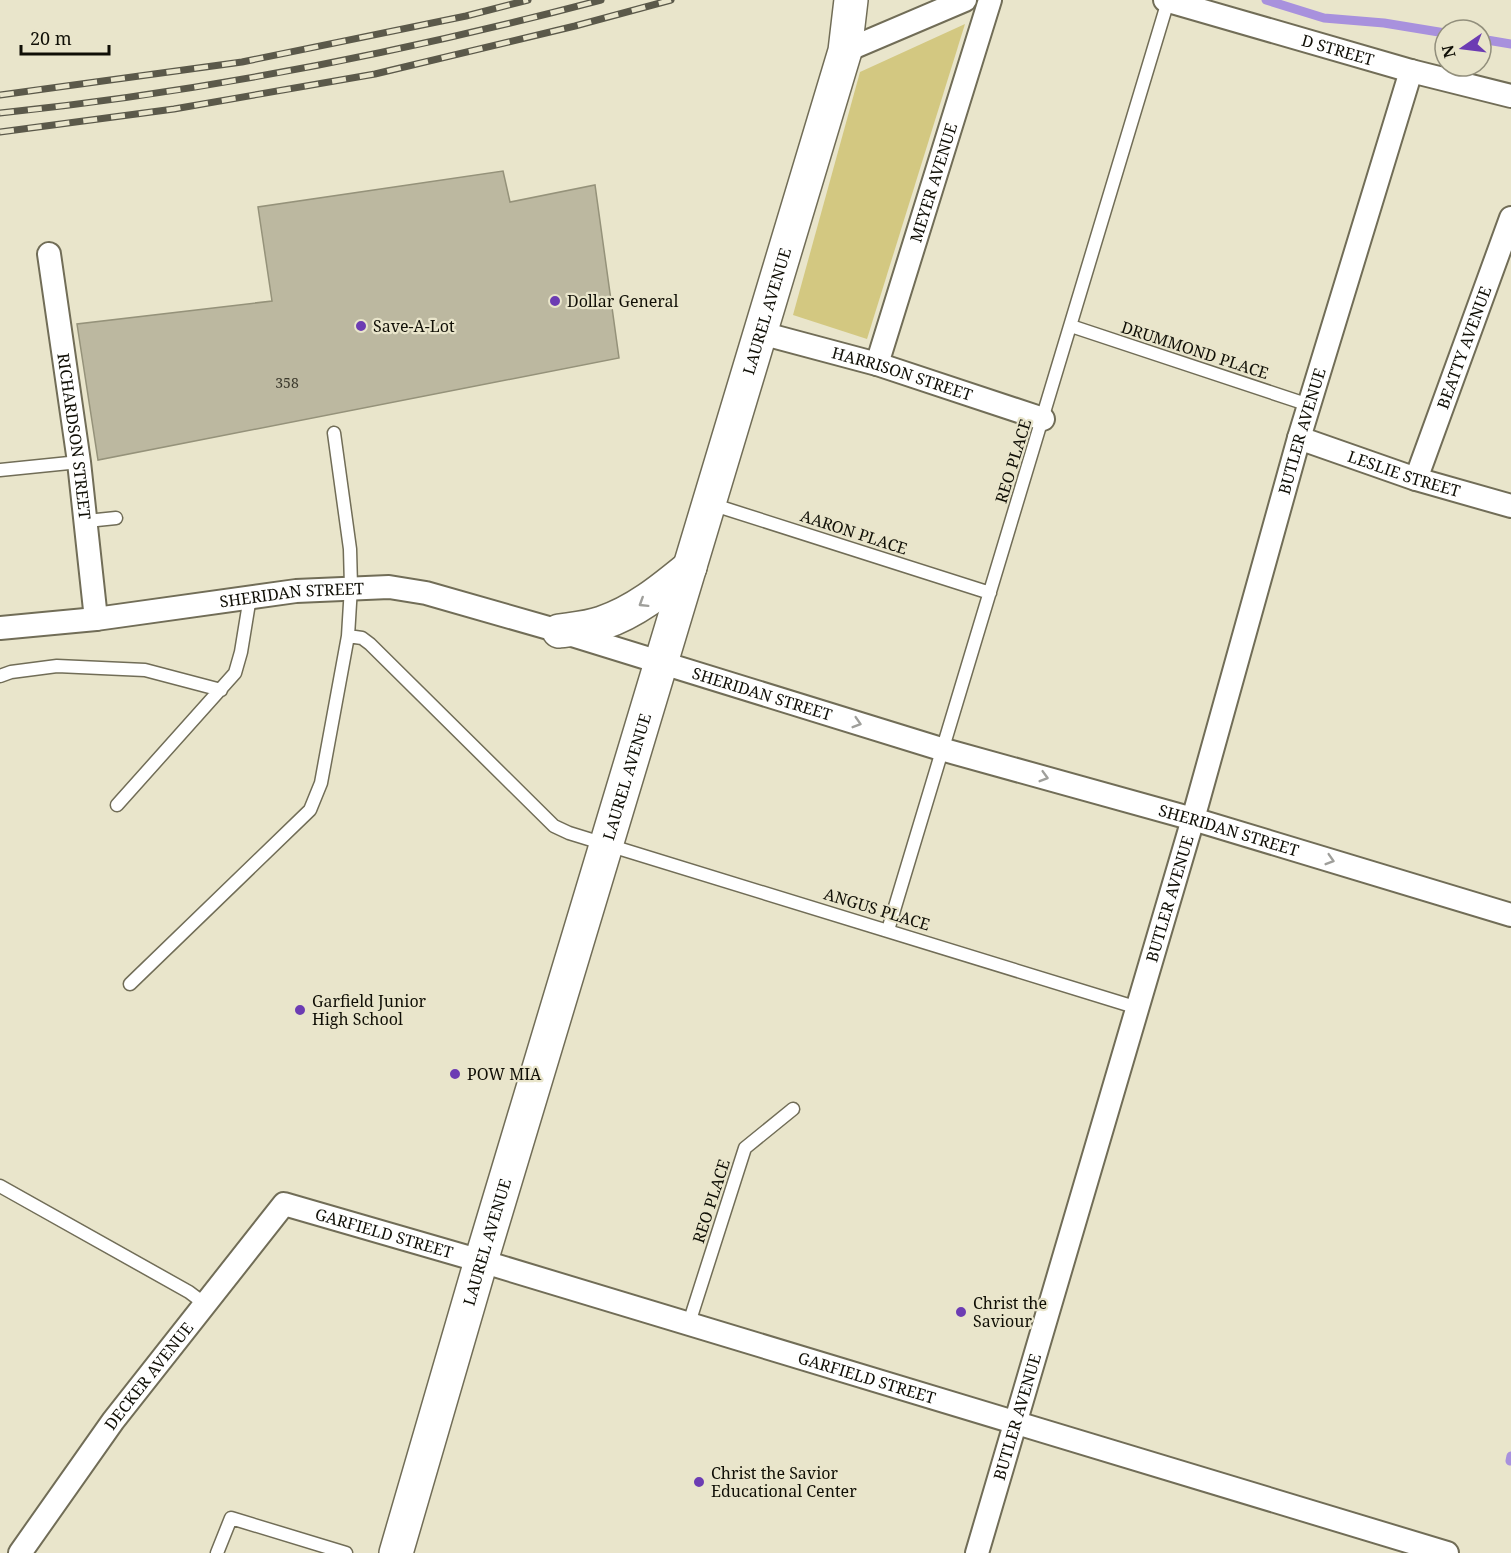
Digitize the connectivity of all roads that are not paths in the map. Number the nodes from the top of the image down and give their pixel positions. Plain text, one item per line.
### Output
1 (851, 0) edge
2 (965, 0) edge
3 (990, 0) edge
4 (1166, 1) edge
5 (845, 51) junction
6 (1411, 71) junction
7 (1511, 96) edge
8 (1511, 218) edge
9 (49, 254) dead end
10 (1071, 326) junction
11 (761, 333) junction
12 (877, 364) junction
13 (1309, 405) junction
14 (1043, 419) junction
15 (334, 433) dead end
16 (1299, 438) junction
17 (80, 462) junction
18 (0, 470) edge
19 (1416, 479) junction
20 (709, 503) junction
21 (1511, 506) edge
22 (116, 518) dead end
23 (87, 521) junction
24 (690, 567) junction
25 (351, 587) junction
26 (990, 592) junction
27 (250, 597) junction
28 (96, 619) junction
29 (0, 628) edge
30 (559, 631) junction
31 (348, 636) junction
32 (660, 663) junction
33 (0, 676) edge
34 (222, 690) junction
35 (941, 749) junction
36 (117, 805) dead end
37 (1193, 819) junction
38 (606, 845) junction
39 (1510, 911) edge
40 (888, 930) junction
41 (130, 984) dead end
42 (1138, 1008) junction
43 (793, 1109) dead end
44 (0, 1186) edge
45 (284, 1204) joint
46 (481, 1261) junction
47 (205, 1304) junction
48 (688, 1323) junction
49 (1016, 1422) junction
50 (20, 1553) edge
51 (217, 1553) edge
52 (346, 1553) edge
53 (396, 1553) edge
54 (977, 1553) edge
55 (1447, 1553) edge

1 - 5 street, LAUREL AVENUE
2 - 5 street
3 - 12 street, MEYER AVENUE
4 - 6 street, D STREET
4 - 10 lane, REO PLACE
5 - 11 street, LAUREL AVENUE
6 - 7 street, D STREET
6 - 13 street, BUTLER AVENUE
8 - 19 street, BEATTY AVENUE
9 - 17 street, RICHARDSON STREET
10 - 13 lane, DRUMMOND PLACE
10 - 14 lane, REO PLACE
11 - 12 street, HARRISON STREET
11 - 20 street, LAUREL AVENUE
12 - 14 street, HARRISON STREET
13 - 16 street, BUTLER AVENUE
14 - 26 lane, REO PLACE
15 - 25 lane
16 - 19 street, LESLIE STREET
16 - 37 street, BUTLER AVENUE
17 - 18 lane
17 - 23 street, RICHARDSON STREET
19 - 21 street, LESLIE STREET
20 - 24 street, LAUREL AVENUE
20 - 26 lane, AARON PLACE
22 - 23 lane
23 - 28 street, RICHARDSON STREET
24 -> 30 street
24 - 32 street, LAUREL AVENUE
25 - 27 street, SHERIDAN STREET
25 - 30 street, SHERIDAN STREET
25 - 31 lane
26 - 35 lane, REO PLACE
27 - 28 street, SHERIDAN STREET
27 - 34 lane
28 - 29 street, SHERIDAN STREET
30 - 32 street, SHERIDAN STREET
31 - 38 lane, ANGUS PLACE
31 - 41 lane
32 -> 35 street, SHERIDAN STREET
32 - 38 street, LAUREL AVENUE
33 - 34 lane
34 - 36 lane
35 -> 37 street, SHERIDAN STREET
35 - 40 lane, REO PLACE
37 -> 39 street, SHERIDAN STREET
37 - 42 street, BUTLER AVENUE
38 - 40 lane, ANGUS PLACE
38 - 46 street, LAUREL AVENUE
40 - 42 lane, ANGUS PLACE
42 - 49 street, BUTLER AVENUE
43 - 48 lane, REO PLACE
44 - 47 lane
45 - 46 street, GARFIELD STREET
45 - 47 street, DECKER AVENUE
46 - 48 street, GARFIELD STREET
46 - 53 street, LAUREL AVENUE
47 - 50 street, DECKER AVENUE
48 - 49 street, GARFIELD STREET
49 - 54 street, BUTLER AVENUE
49 - 55 street, GARFIELD STREET
51 - 52 lane

